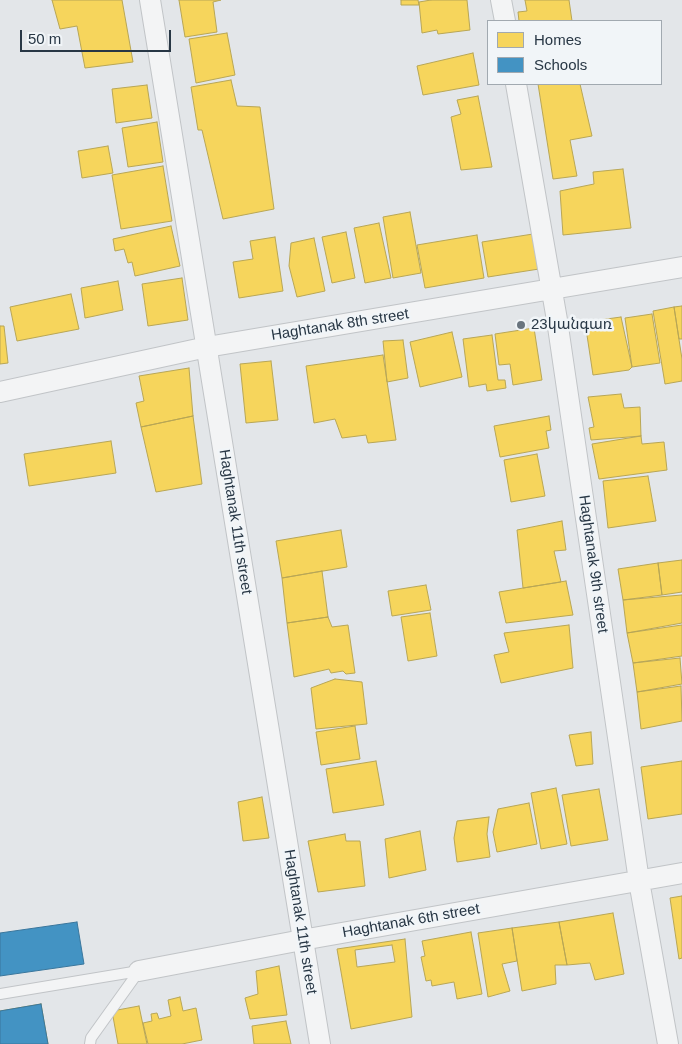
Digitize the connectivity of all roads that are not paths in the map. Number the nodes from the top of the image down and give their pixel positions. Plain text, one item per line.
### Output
1 (150, 0) edge
2 (501, 0) edge
3 (505, 20) edge
4 (516, 85) edge
5 (682, 267) edge
6 (552, 290) junction
7 (207, 347) junction
8 (0, 392) edge
9 (682, 873) edge
10 (639, 881) junction
11 (302, 940) junction
12 (139, 971) junction
13 (0, 994) edge
14 (90, 1044) edge
15 (320, 1044) edge
16 (668, 1044) edge

1 - 7 street, Haghtanak 11th street
2 - 3 street
4 - 6 street, Haghtanak 9th street
5 - 6 street, Haghtanak 8th street
6 - 7 street, Haghtanak 8th street
6 - 10 street, Haghtanak 9th street
7 - 8 street, Haghtanak 8th street
7 - 11 street, Haghtanak 11th street
9 - 10 street, Haghtanak 6th street
10 - 11 street, Haghtanak 6th street
10 - 16 street, Haghtanak 9th street
11 - 12 street, Haghtanak 6th street
11 - 15 street, Haghtanak 11th street
12 - 13 lane
12 - 14 lane

